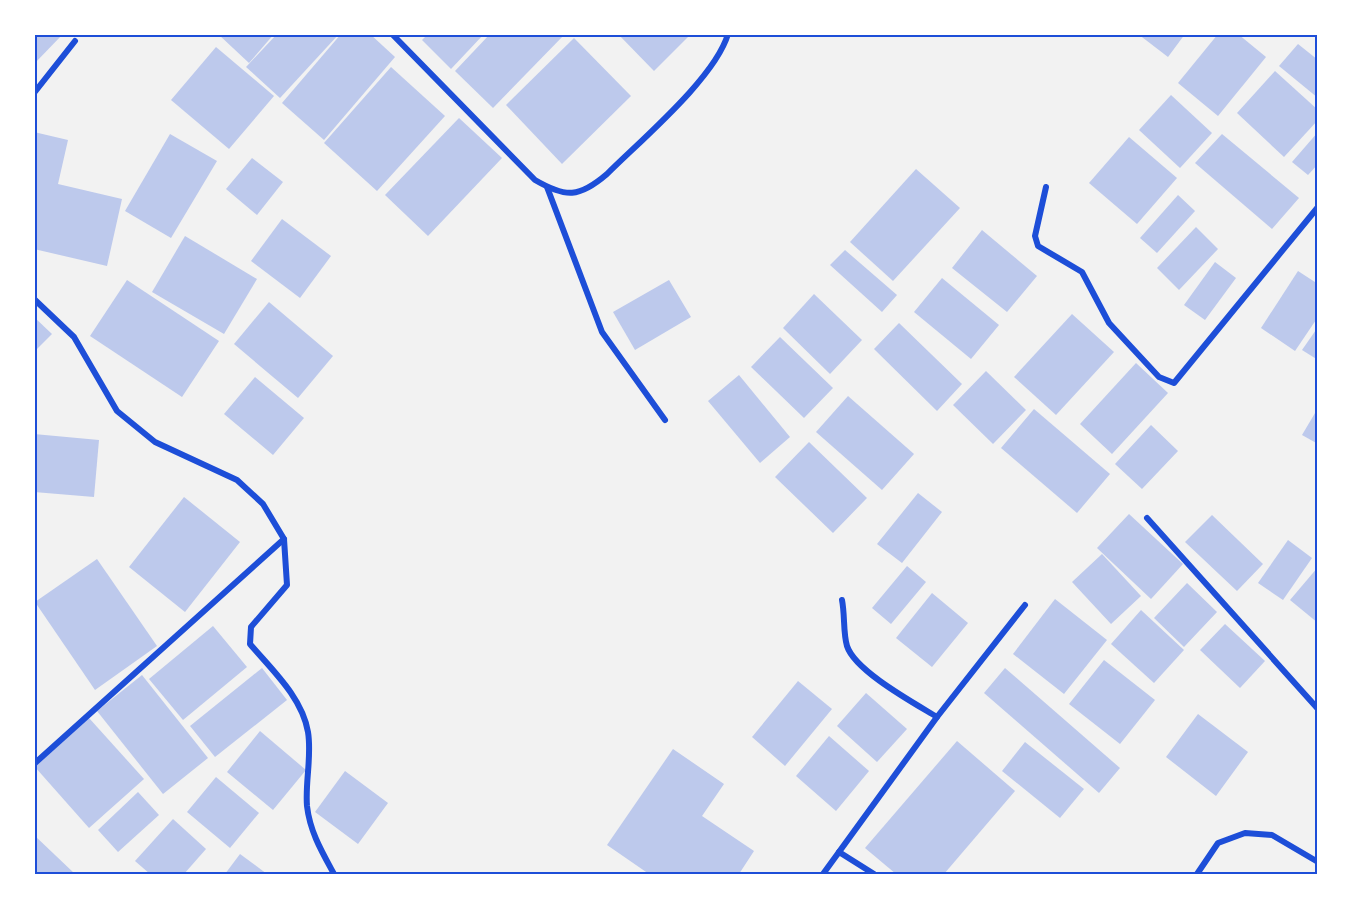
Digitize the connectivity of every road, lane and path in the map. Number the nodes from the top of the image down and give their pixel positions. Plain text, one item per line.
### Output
1 (392, 34) edge
2 (728, 34) edge
3 (75, 41) dead end
4 (34, 93) edge
5 (547, 187) junction
6 (1046, 187) dead end
7 (1317, 207) edge
8 (34, 298) edge
9 (665, 420) dead end
10 (1146, 518) dead end
11 (284, 539) junction
12 (842, 600) dead end
13 (1025, 605) dead end
14 (1317, 709) edge
15 (937, 717) junction
16 (34, 764) edge
17 (839, 852) junction
18 (1317, 862) edge
19 (334, 874) edge
20 (823, 874) edge
21 (874, 874) edge
22 (1197, 874) edge

1 - 5 street
2 - 5 street
3 - 4 street
5 - 9 street
6 - 7 street
8 - 11 street
10 - 14 street
11 - 16 street
11 - 19 street
12 - 15 street
13 - 15 street
15 - 17 street
17 - 20 street
17 - 21 street
18 - 22 street

